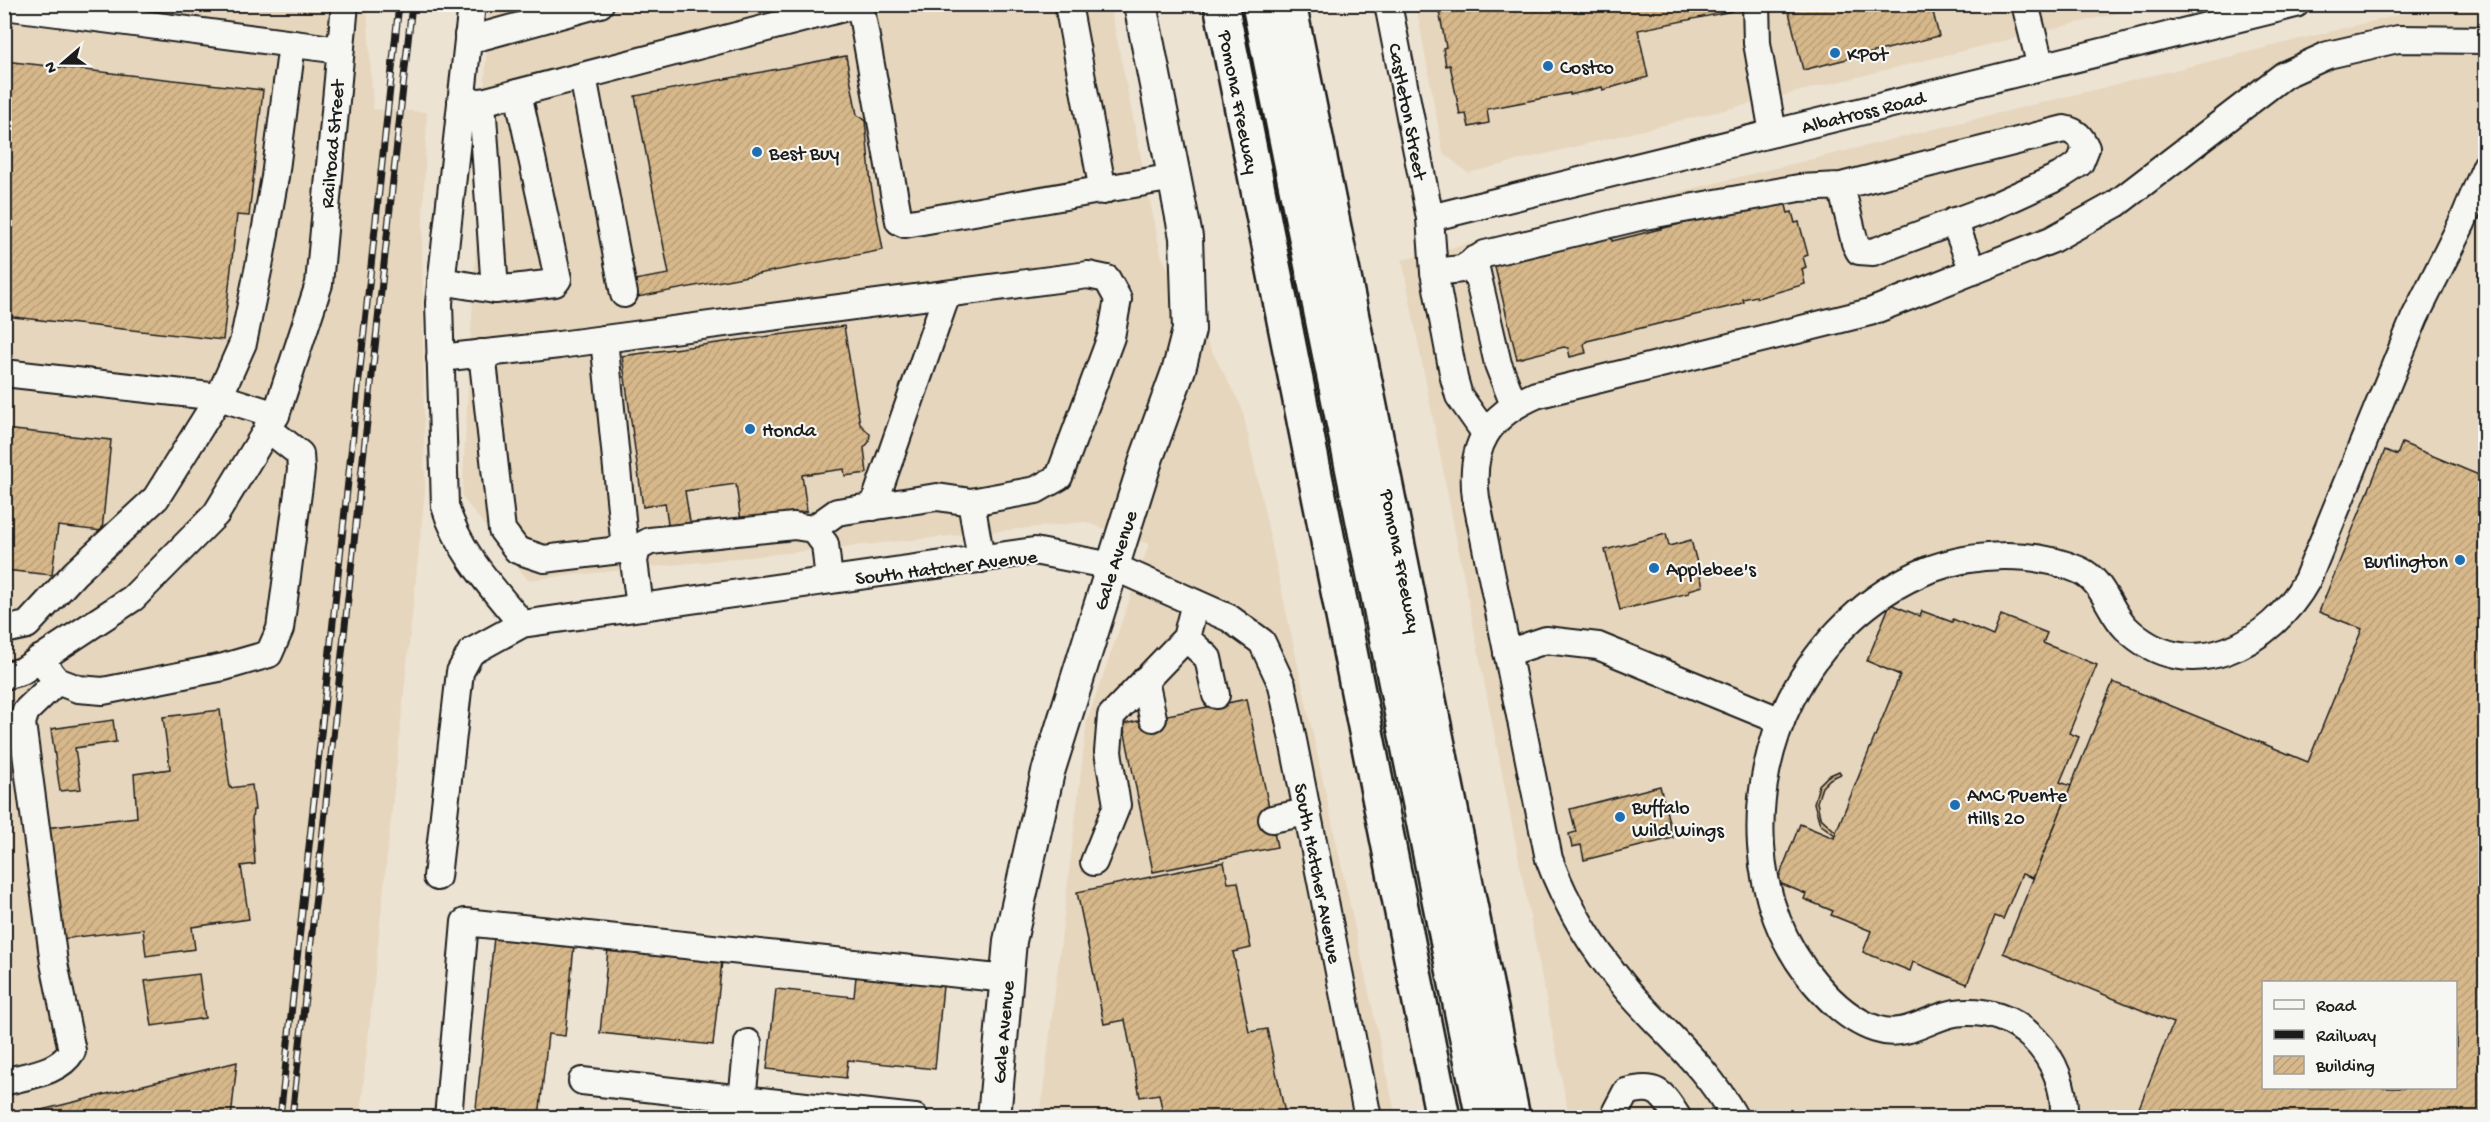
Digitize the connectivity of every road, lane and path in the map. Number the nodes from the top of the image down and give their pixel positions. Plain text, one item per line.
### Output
1 (345, 4) edge
2 (471, 4) edge
3 (600, 4) edge
4 (860, 4) edge
5 (1068, 4) edge
6 (1140, 4) edge
7 (1221, 4) edge
8 (1245, 4) edge
9 (1259, 4) edge
10 (1289, 4) edge
11 (1388, 4) edge
12 (1755, 4) edge
13 (2025, 4) edge
14 (2295, 5) edge
15 (4, 6) edge
16 (564, 10) edge
17 (522, 16) edge
18 (468, 35) junction
19 (2486, 40) edge
20 (292, 44) junction
21 (340, 50) junction
22 (2041, 67) junction
23 (583, 76) junction
24 (518, 93) junction
25 (472, 102) junction
26 (1773, 133) junction
27 (2486, 166) edge
28 (1174, 177) junction
29 (1841, 186) junction
30 (1102, 191) junction
31 (1430, 218) junction
32 (1954, 221) junction
33 (1474, 260) junction
34 (1972, 271) junction
35 (1434, 272) junction
36 (441, 281) junction
37 (495, 290) junction
38 (624, 294) dead end
39 (947, 294) junction
40 (604, 339) junction
41 (482, 353) junction
42 (440, 358) junction
43 (4, 373) edge
44 (219, 397) junction
45 (1514, 405) junction
46 (272, 422) junction
47 (1485, 433) junction
48 (971, 502) junction
49 (873, 507) junction
50 (813, 529) junction
51 (631, 548) junction
52 (981, 558) junction
53 (1112, 566) junction
54 (829, 580) junction
55 (1195, 603) junction
56 (640, 607) junction
57 (522, 624) junction
58 (16, 627) edge
59 (1186, 638) junction
60 (1507, 652) junction
61 (43, 657) junction
62 (4, 676) edge
63 (1146, 680) junction
64 (57, 681) junction
65 (1216, 695) dead end
66 (1153, 718) dead end
67 (1781, 721) junction
68 (1307, 812) junction
69 (1272, 819) dead end
70 (1094, 862) dead end
71 (437, 877) dead end
72 (1007, 980) junction
73 (1494, 1014) junction
74 (748, 1043) dead end
75 (582, 1081) dead end
76 (4, 1082) edge
77 (741, 1108) edge
78 (448, 1118) edge
79 (915, 1118) edge
80 (994, 1118) edge
81 (1368, 1118) edge
82 (1443, 1118) edge
83 (1467, 1118) edge
84 (1483, 1118) edge
85 (1513, 1118) edge
86 (1523, 1118) edge
87 (1617, 1118) edge
88 (1678, 1118) edge
89 (1735, 1118) edge
90 (2064, 1118) edge

1 - 21 street, Railroad Street
2 - 18 street
3 - 16 street
4 - 23 street
4 - 30 street
5 - 30 street
6 - 28 main road, Gale Avenue
7 - 82 highway, Pomona Freeway
8 - 83 highway
9 - 84 highway
10 - 73 highway, Pomona Freeway
11 - 31 street, Castleton Street
12 - 26 street
13 - 22 street
14 - 22 street, Albatross Road
15 - 20 street
16 - 17 street
17 - 18 street
18 - 25 street
19 - 34 street
20 - 21 street
20 - 44 street
21 - 46 street, Railroad Street
22 - 26 street, Albatross Road
23 - 24 street
23 - 38 street
24 - 25 street
24 - 37 street
25 - 36 street
25 - 37 street
26 - 31 street, Albatross Road
27 - 67 street
28 - 30 street
28 - 53 main road, Gale Avenue
29 - 32 street
29 - 32 street
29 - 33 street
31 - 35 street, Castleton Street
32 - 34 street
33 - 35 street
33 - 45 street
34 - 45 street
35 - 47 street, Castleton Street
36 - 37 street
36 - 42 street
39 - 40 street
39 - 48 street
39 - 49 street
40 - 41 street
40 - 51 street
41 - 42 street
41 - 51 street
42 - 57 street
43 - 44 street
44 - 46 street
44 - 58 street
45 - 47 street
46 - 61 street
46 - 64 street
47 - 60 street
48 - 49 street
48 - 52 street
49 - 50 street
50 - 51 street
50 - 54 street
51 - 56 street
52 - 53 street, South Hatcher Avenue
52 - 54 street, South Hatcher Avenue
53 - 55 street, South Hatcher Avenue
53 - 72 main road, Gale Avenue
54 - 56 street, South Hatcher Avenue
55 - 59 street
55 - 68 street, South Hatcher Avenue
56 - 57 street, South Hatcher Avenue
57 - 71 street
58 - 61 street
59 - 63 street
59 - 65 street
60 - 67 street
60 - 89 street
61 - 62 street
61 - 64 street
63 - 66 street
63 - 70 street
64 - 76 street
67 - 90 street
68 - 69 street
68 - 81 street, South Hatcher Avenue
72 - 78 street
72 - 80 main road, Gale Avenue
73 - 85 highway, Pomona Freeway
73 - 86 highway
74 - 77 street
75 - 77 street
77 - 79 street
87 - 88 street

